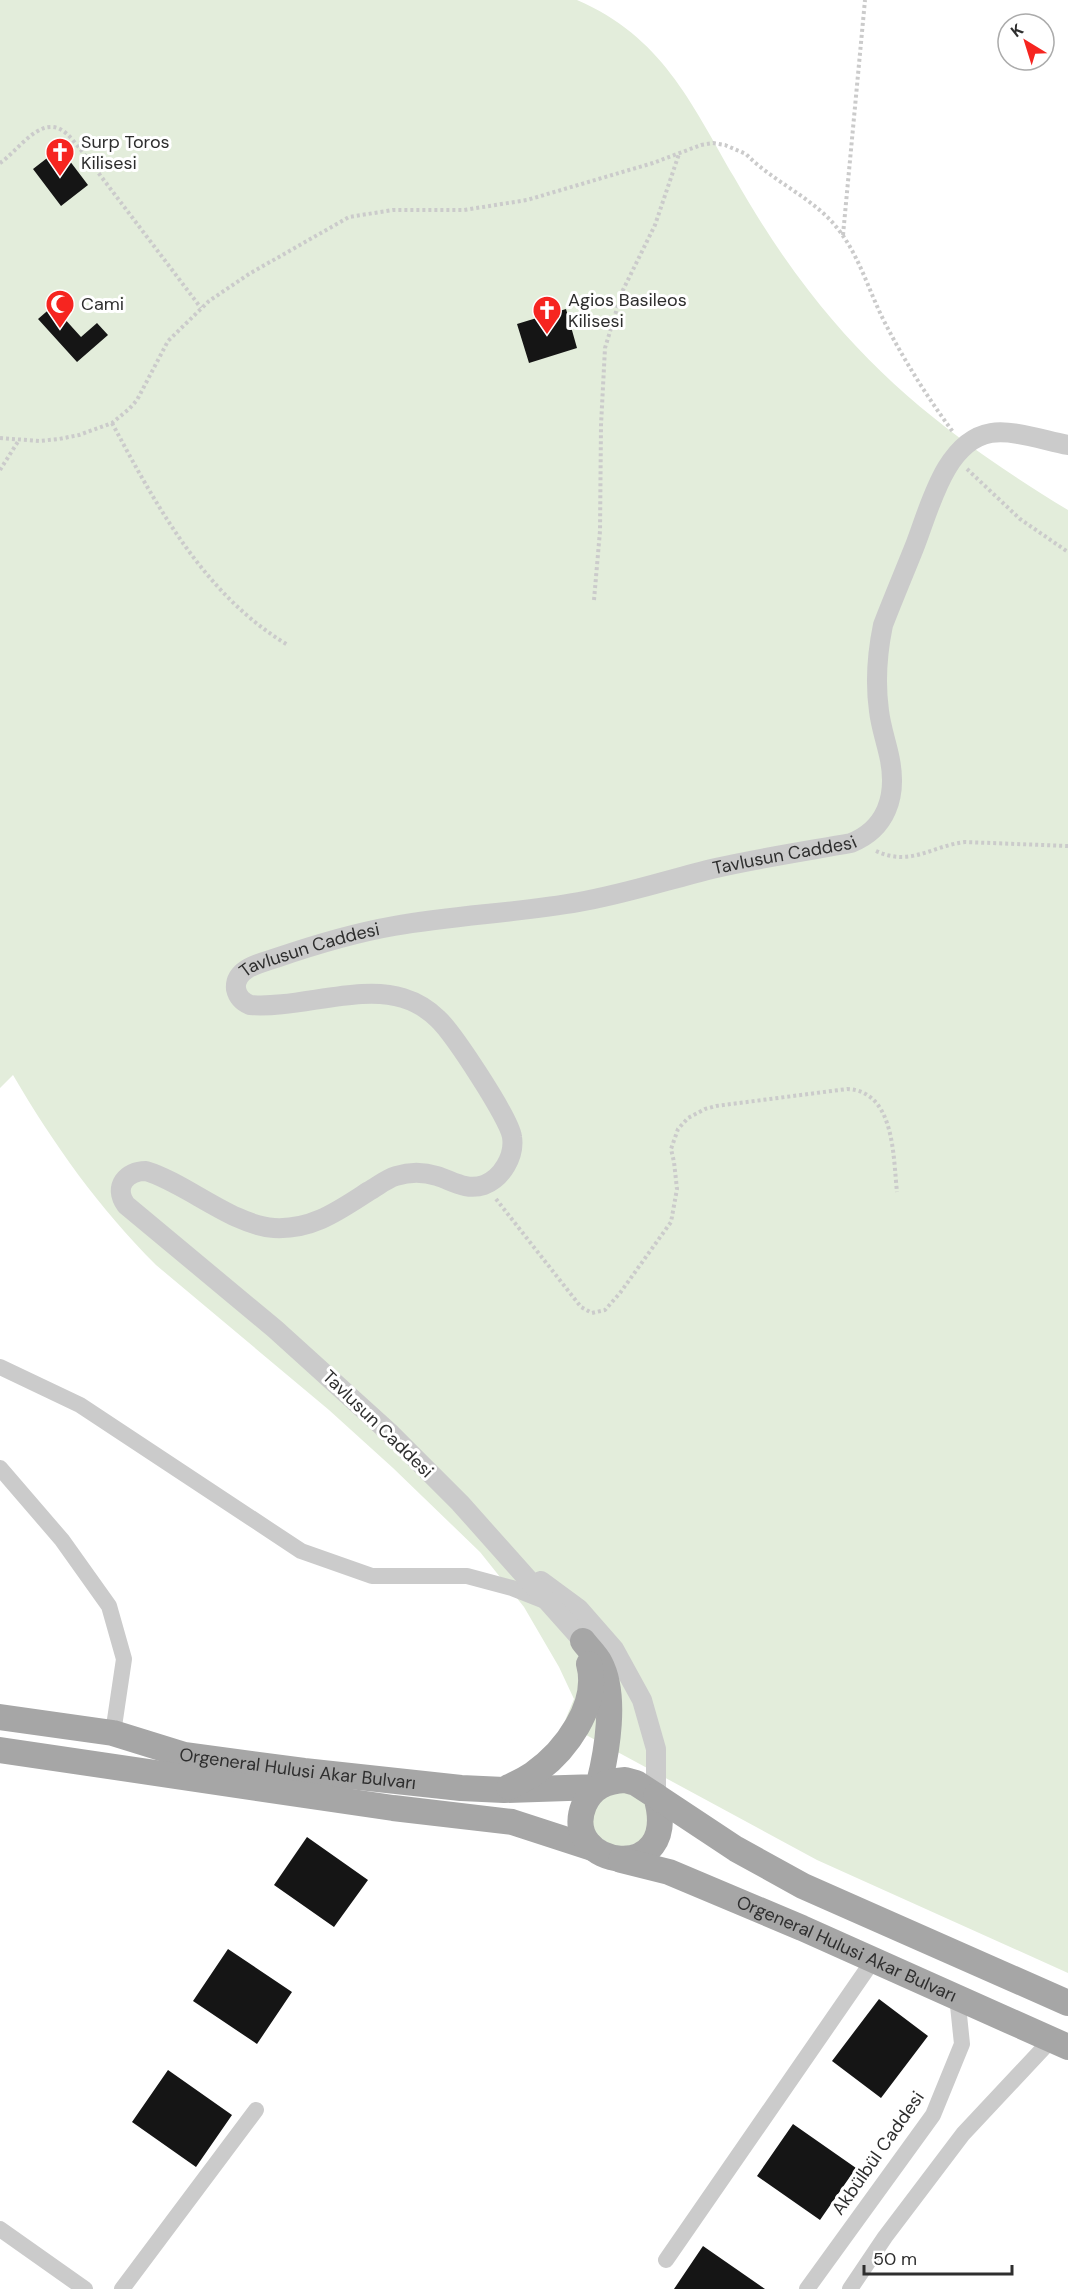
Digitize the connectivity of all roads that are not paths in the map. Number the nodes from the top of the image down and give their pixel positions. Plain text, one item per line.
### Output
1 (1068, 445) edge
2 (0, 1367) edge
3 (0, 1468) edge
4 (516, 1565) junction
5 (551, 1604) junction
6 (582, 1641) junction
7 (0, 1718) edge
8 (112, 1733) junction
9 (0, 1750) edge
10 (598, 1787) junction
11 (504, 1790) junction
12 (656, 1796) junction
13 (592, 1848) junction
14 (621, 1860) junction
15 (874, 1959) junction
16 (957, 1996) junction
17 (1068, 2003) edge
18 (1060, 2043) edge
19 (256, 2110) dead end
20 (0, 2229) edge
21 (666, 2260) dead end
22 (85, 2289) edge
23 (122, 2289) edge
24 (807, 2289) edge
25 (850, 2289) edge

1 - 4 street, Tavlusun Caddesi
2 - 5 street
3 - 8 street
4 - 5 street, Tavlusun Caddesi
4 - 12 street, Tavlusun Caddesi
5 - 6 street, Tavlusun Caddesi
6 - 10 main road
6 - 11 main road
7 - 8 main road, Orgeneral Hulusi Akar Bulvarı
8 - 11 main road, Orgeneral Hulusi Akar Bulvarı
9 - 13 main road, Orgeneral Hulusi Akar Bulvarı
10 - 11 main road, Orgeneral Hulusi Akar Bulvarı
10 - 12 main road
10 - 13 main road
12 - 14 main road
12 - 17 main road, Orgeneral Hulusi Akar Bulvarı
13 - 14 main road
14 - 15 main road, Orgeneral Hulusi Akar Bulvarı
15 - 16 main road, Orgeneral Hulusi Akar Bulvarı
15 - 21 street
16 - 18 main road, Orgeneral Hulusi Akar Bulvarı
16 - 24 street, Akbülbül Caddesi
18 - 25 street
19 - 23 street
20 - 22 street

